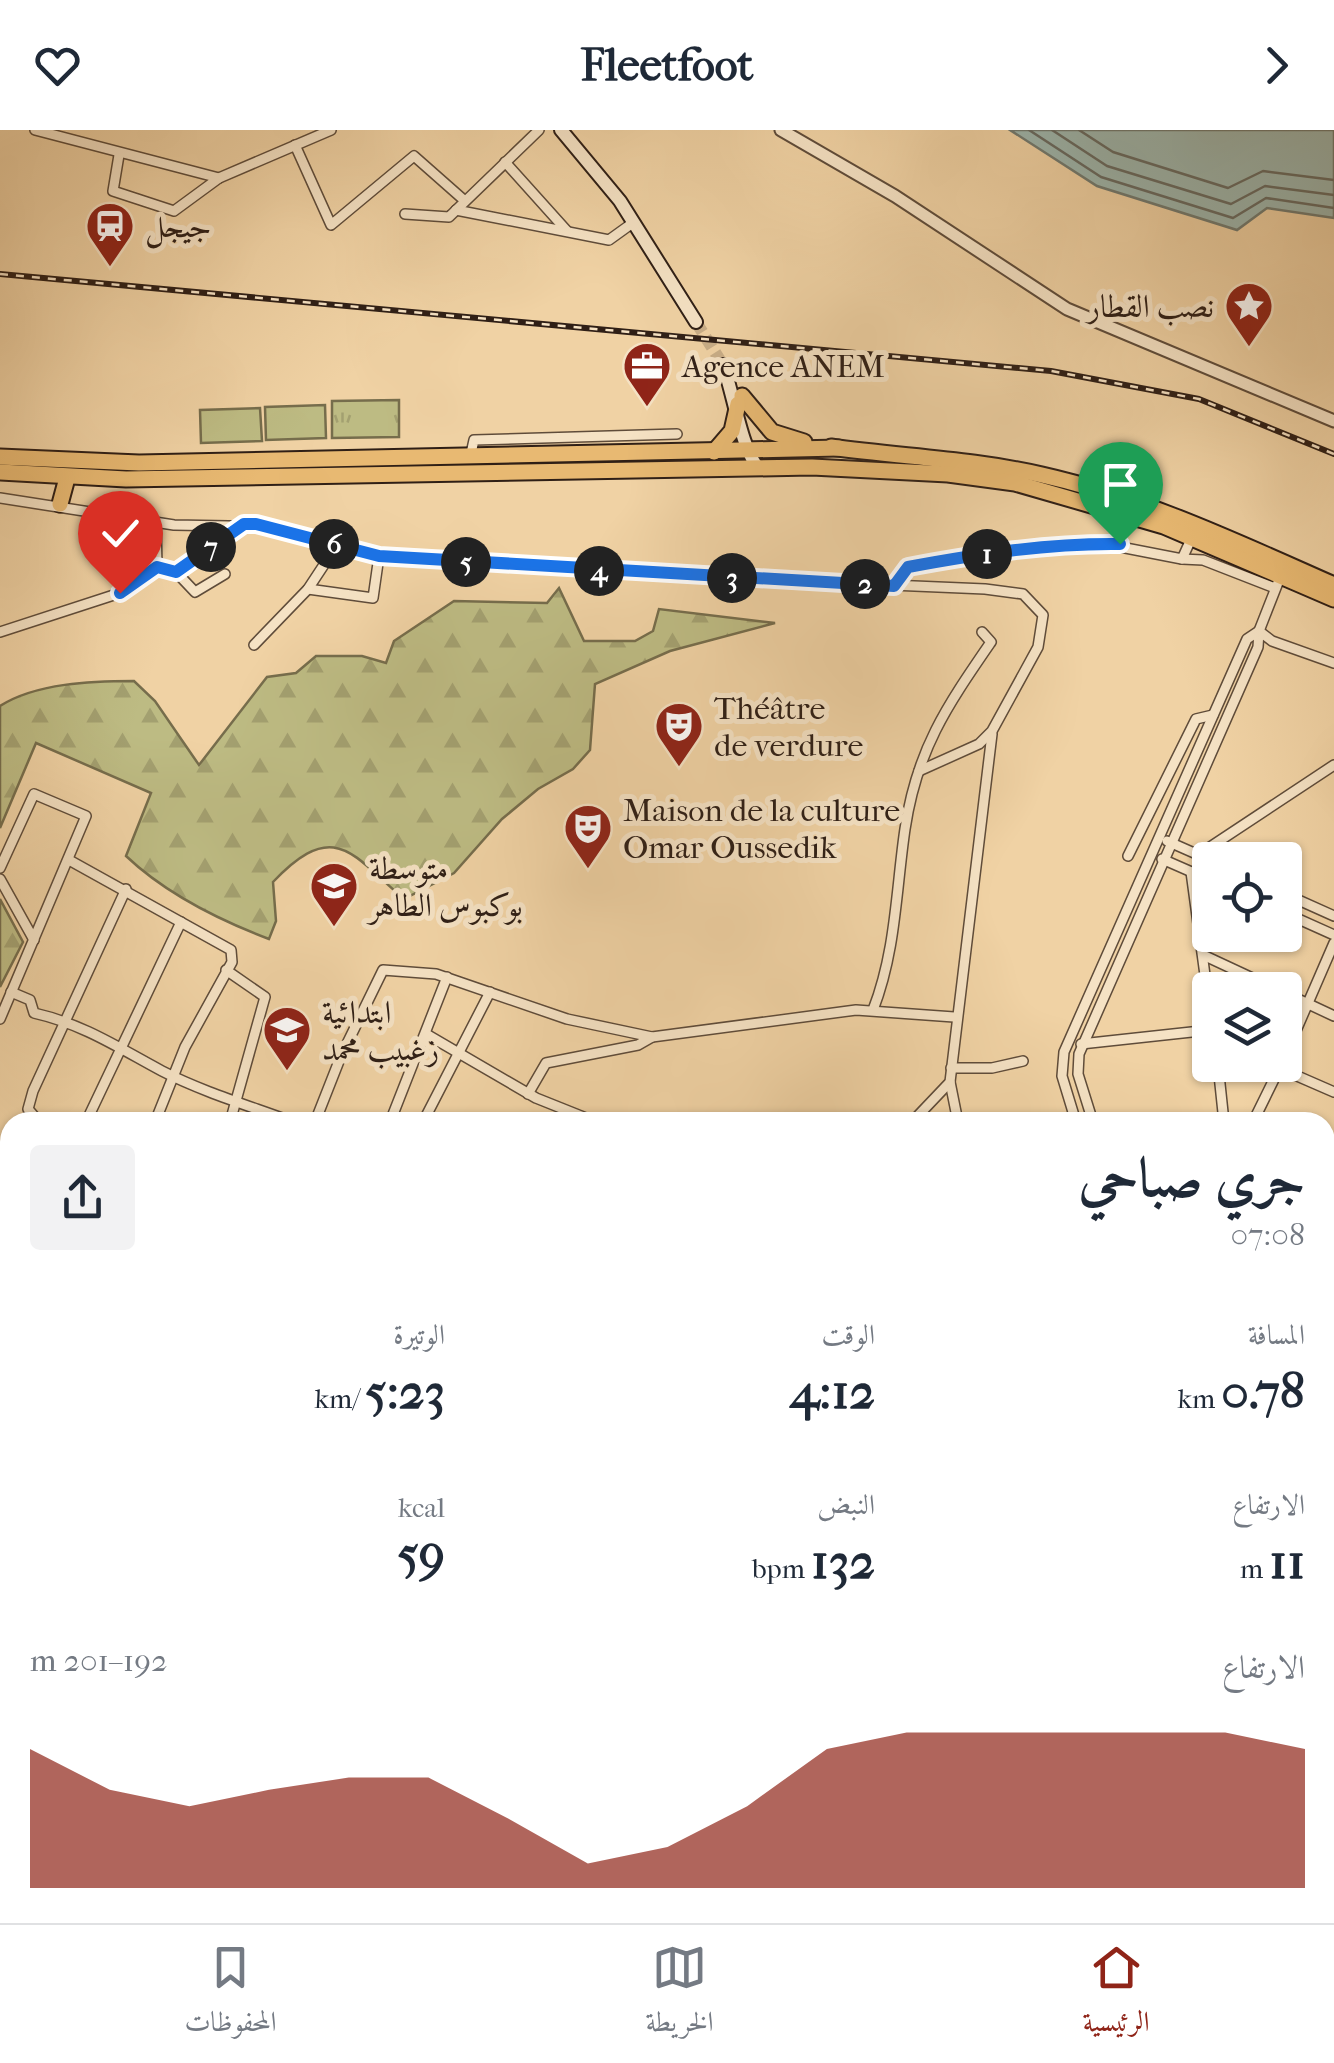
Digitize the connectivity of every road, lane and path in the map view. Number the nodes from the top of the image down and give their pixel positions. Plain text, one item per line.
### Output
1 (35, 130) edge
2 (330, 130) edge
3 (539, 130) edge
4 (561, 130) edge
5 (782, 130) edge
6 (295, 145) junction
7 (120, 156) junction
8 (505, 162) junction
9 (218, 178) junction
10 (465, 202) junction
11 (456, 210) junction
12 (405, 214) dead end
13 (634, 222) junction
14 (569, 233) junction
15 (696, 322) tunnel mouth
16 (740, 400) junction
17 (1334, 421) edge
18 (676, 434) dead end
19 (838, 448) junction
20 (714, 452) junction
21 (751, 456) junction
22 (0, 457) edge
23 (470, 458) junction
24 (0, 472) edge
25 (67, 478) junction
26 (0, 498) edge
27 (60, 504) junction
28 (156, 522) junction
29 (244, 524) junction
30 (1192, 537) junction
31 (337, 545) junction
32 (379, 556) junction
33 (1182, 559) junction
34 (157, 567) junction
35 (176, 572) junction
36 (1257, 572) junction
37 (224, 574) dead end
38 (1278, 582) junction
39 (1334, 585) edge
40 (894, 586) junction
41 (308, 589) junction
42 (1334, 599) edge
43 (1259, 630) junction
44 (0, 632) edge
45 (982, 632) dead end
46 (254, 644) dead end
47 (1334, 663) edge
48 (1213, 716) junction
49 (992, 731) junction
50 (1334, 765) edge
51 (919, 771) junction
52 (1149, 814) junction
53 (1166, 822) junction
54 (1180, 825) junction
55 (1159, 837) junction
56 (1212, 842) edge
57 (1172, 843) junction
58 (1192, 849) edge
59 (1192, 852) edge
60 (1152, 854) junction
61 (1128, 856) dead end
62 (69, 860) junction
63 (1165, 860) junction
64 (1192, 860) edge
65 (0, 868) edge
66 (1189, 871) junction
67 (1192, 872) edge
68 (0, 878) edge
69 (126, 890) junction
70 (1302, 902) edge
71 (1334, 916) edge
72 (1302, 921) edge
73 (181, 922) junction
74 (1334, 935) edge
75 (34, 940) junction
76 (1334, 943) edge
77 (1204, 955) junction
78 (226, 970) junction
79 (1206, 972) edge
80 (1240, 972) edge
81 (447, 977) junction
82 (12, 992) junction
83 (490, 992) junction
84 (1302, 1002) edge
85 (1307, 1004) junction
86 (872, 1010) junction
87 (1302, 1016) edge
88 (1334, 1016) edge
89 (954, 1017) junction
90 (0, 1019) edge
91 (66, 1020) junction
92 (1192, 1032) edge
93 (426, 1034) junction
94 (652, 1037) junction
95 (1070, 1038) junction
96 (1082, 1045) junction
97 (122, 1046) junction
98 (462, 1053) junction
99 (1023, 1061) dead end
100 (951, 1068) junction
101 (173, 1076) junction
102 (1302, 1077) edge
103 (950, 1082) junction
104 (1220, 1082) edge
105 (1271, 1082) edge
106 (1334, 1092) edge
107 (528, 1094) junction
108 (239, 1102) junction
109 (33, 1112) edge
110 (91, 1112) edge
111 (159, 1112) edge
112 (234, 1112) edge
113 (266, 1112) edge
114 (319, 1112) edge
115 (394, 1112) edge
116 (428, 1112) edge
117 (572, 1112) edge
118 (922, 1112) edge
119 (956, 1112) edge
120 (1073, 1112) edge
121 (1090, 1112) edge
122 (1223, 1112) edge
123 (1257, 1112) edge

1 - 7 street
2 - 6 street
3 - 8 street
4 - 13 main road
5 - 17 street
6 - 9 street
6 - 10 street
7 - 9 street
7 - 9 street
8 - 10 street
8 - 14 street
10 - 11 street
11 - 12 street
11 - 14 street
13 - 14 street
13 - 15 main road
16 - 19 highway
16 - 20 highway
16 - 21 main road
18 - 23 street
19 - 21 highway
19 - 39 highway
20 - 21 highway
20 - 23 highway
21 - 25 highway
21 - 30 highway
22 - 23 highway
24 - 25 highway
25 - 27 highway
26 - 27 street
27 - 28 street
28 - 29 street
28 - 34 street
29 - 31 street
29 - 35 street
30 - 33 street
30 - 36 highway
31 - 32 street
31 - 41 street
32 - 40 street
32 - 41 street
33 - 36 street
33 - 40 street
34 - 35 street
34 - 44 street
35 - 37 street
36 - 38 highway
38 - 42 highway
38 - 43 street
40 - 49 street
41 - 46 street
43 - 47 street
43 - 48 street
43 - 54 street
45 - 51 street
48 - 52 street
48 - 53 street
49 - 51 street
49 - 89 street
50 - 56 street
51 - 86 street
52 - 53 street
52 - 61 street
53 - 55 street
54 - 57 street
54 - 58 street
55 - 57 street
55 - 60 street
57 - 59 street
57 - 63 street
60 - 63 street
60 - 95 street
62 - 65 street
62 - 69 street
62 - 75 street
63 - 66 street
63 - 96 street
64 - 66 street
66 - 67 street
66 - 77 street
68 - 75 street
69 - 73 street
69 - 91 street
70 - 71 street
72 - 74 street
73 - 78 street
73 - 97 street
75 - 82 street
76 - 85 street
77 - 79 street
77 - 80 street
78 - 101 street
78 - 108 street
81 - 83 street
81 - 93 street
81 - 114 street
82 - 90 street
82 - 91 street
83 - 94 street
83 - 98 street
84 - 85 street
85 - 87 street
85 - 88 street
86 - 89 street
86 - 94 street
89 - 100 street
91 - 97 street
91 - 109 street
92 - 96 street
93 - 98 street
93 - 115 street
94 - 107 street
95 - 96 street
95 - 120 street
96 - 121 street
97 - 101 street
97 - 110 street
98 - 107 street
98 - 116 street
99 - 100 street
100 - 103 street
101 - 108 street
101 - 111 street
102 - 106 street
103 - 118 street
103 - 119 street
104 - 122 street
105 - 123 street
107 - 117 street
108 - 112 street
108 - 113 street

